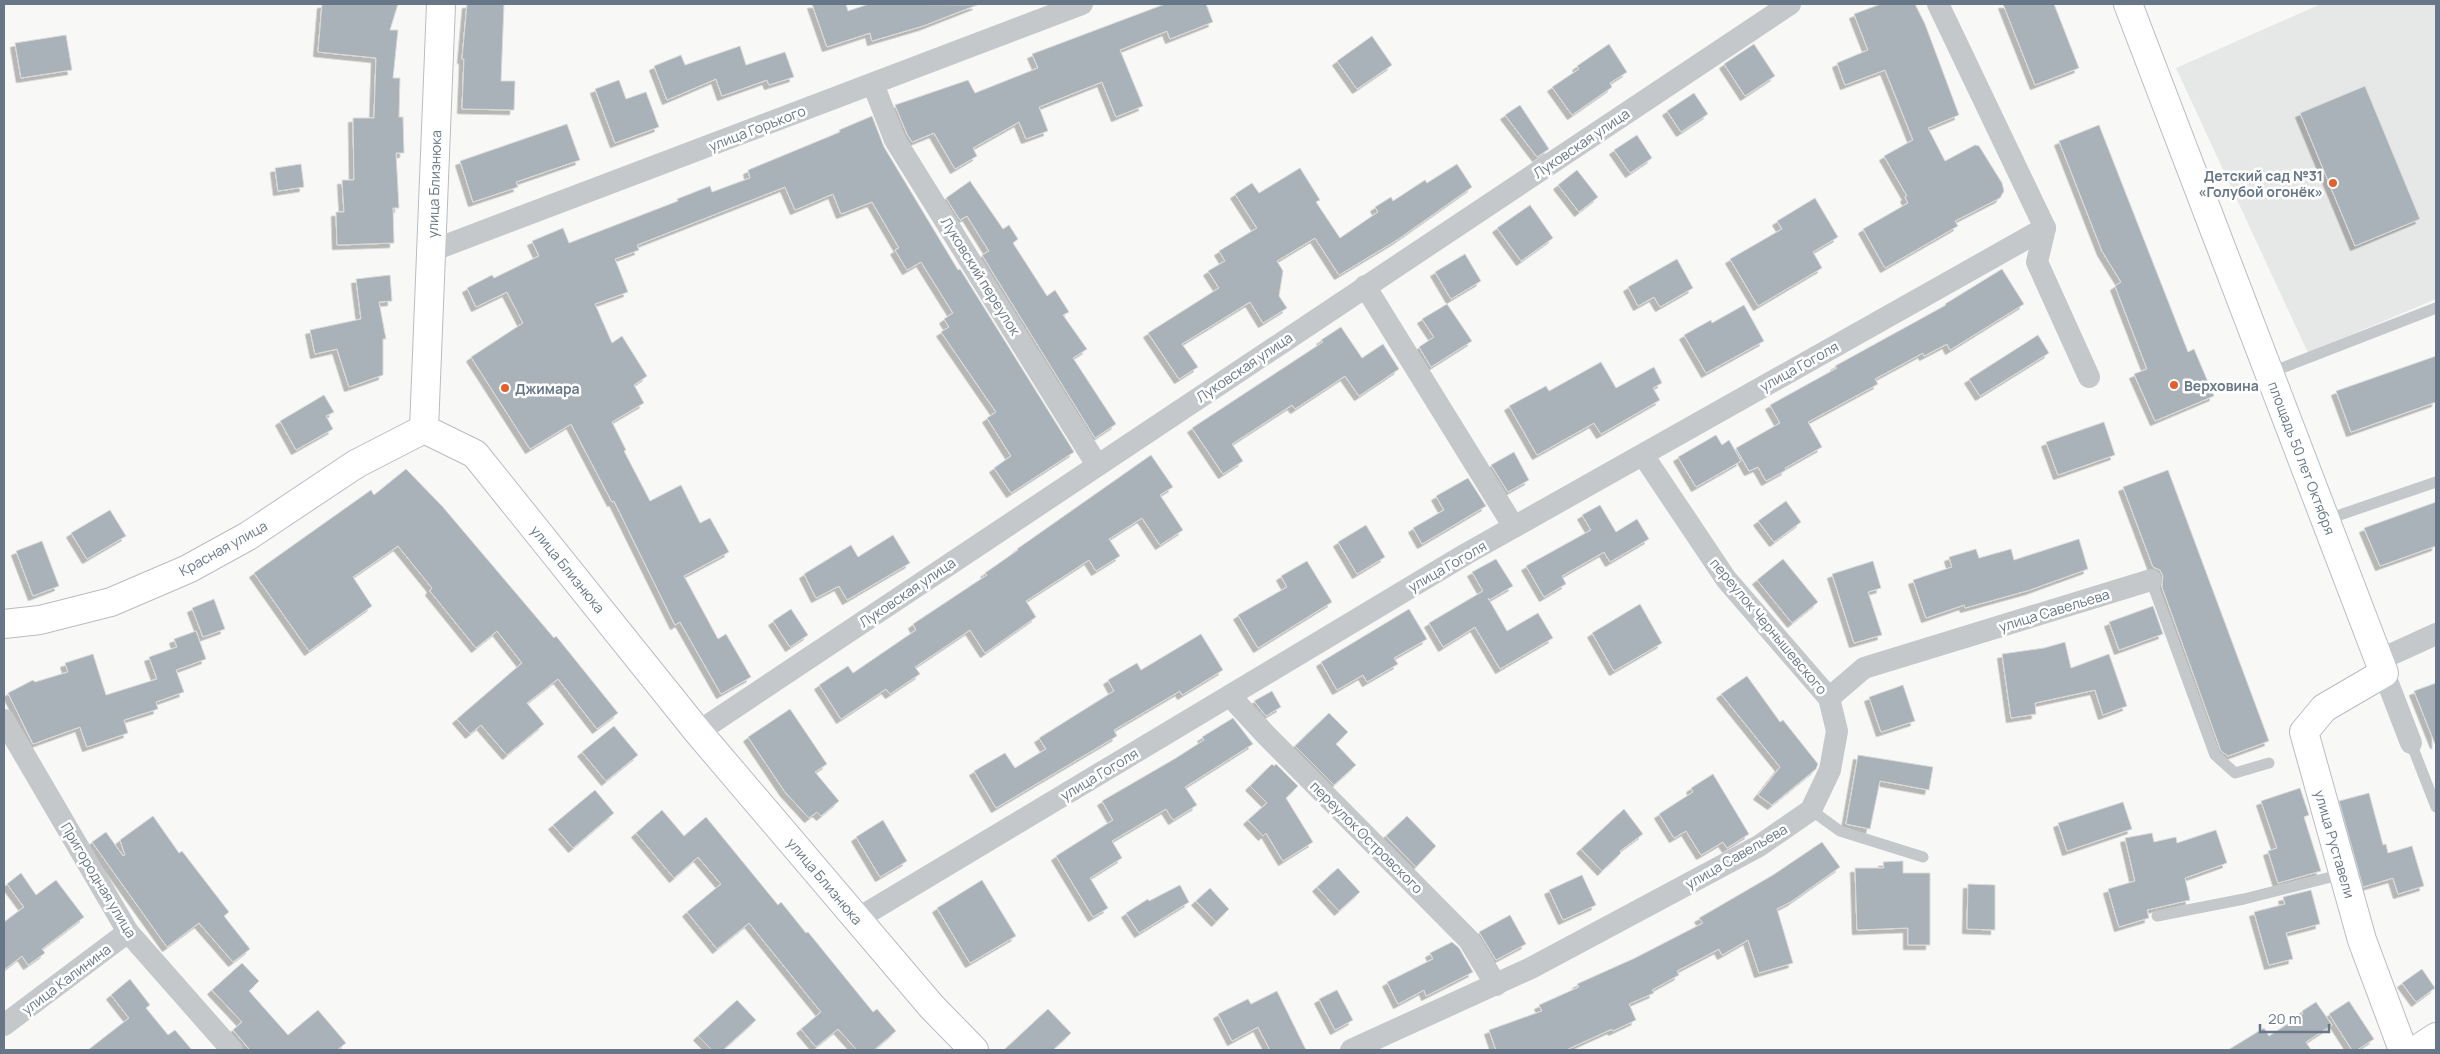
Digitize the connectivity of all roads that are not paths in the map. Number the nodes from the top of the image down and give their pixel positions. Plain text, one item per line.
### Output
1 (441, 4) edge
2 (1082, 4) edge
3 (1790, 4) edge
4 (1938, 4) edge
5 (2128, 4) edge
6 (873, 84) junction
7 (2045, 228) junction
8 (431, 251) junction
9 (1365, 286) junction
10 (2436, 308) edge
11 (2269, 373) junction
12 (2089, 377) dead end
13 (424, 428) junction
14 (1642, 455) junction
15 (1097, 465) junction
16 (2436, 482) edge
17 (2326, 520) junction
18 (1514, 527) junction
19 (2151, 580) joint
20 (4, 624) edge
21 (2436, 634) edge
22 (2382, 667) junction
23 (1230, 696) junction
24 (1829, 698) junction
25 (4, 720) edge
26 (698, 732) junction
27 (2411, 743) joint
28 (2269, 763) dead end
29 (2436, 808) edge
30 (1811, 810) junction
31 (1923, 857) dead end
32 (2343, 874) junction
33 (2158, 916) dead end
34 (857, 919) junction
35 (128, 932) junction
36 (1496, 984) junction
37 (4, 1025) edge
38 (2436, 1037) edge
39 (232, 1050) edge
40 (974, 1050) edge
41 (1351, 1050) edge
42 (2404, 1050) edge
43 (2416, 1050) edge

1 - 8 street, улица Близнюка
2 - 6 street, улица Горького
3 - 9 street, Луковская улица
4 - 7 street
5 - 11 street, площадь 50 лет Октября
6 - 8 street, улица Горького
6 - 15 street, Луковский переулок
7 - 12 street
7 - 14 street, улица Гоголя
8 - 13 street, улица Близнюка
9 - 15 street, Луковская улица
9 - 18 street
10 - 11 lane
11 - 17 street, площадь 50 лет Октября
13 - 20 street, Красная улица
13 - 26 street, улица Близнюка
14 - 18 street, улица Гоголя
14 - 24 street, переулок Чернышевского
15 - 26 street, Луковская улица
16 - 17 lane
17 - 22 street, площадь 50 лет Октября
18 - 23 street, улица Гоголя
19 - 24 street, улица Савельева
19 - 28 lane
21 - 22 street
22 - 27 street, площадь 50 лет Октября
22 - 32 street, улица Руставели
23 - 34 street, улица Гоголя
23 - 36 street, переулок Островского
24 - 30 street, улица Савельева
25 - 35 street, Пригородная улица
26 - 34 street, улица Близнюка
27 - 29 lane
30 - 31 lane
30 - 36 street, улица Савельева
32 - 33 lane
32 - 42 street, улица Руставели
34 - 40 street, улица Близнюка
35 - 37 street, улица Калинина
35 - 39 street, Пригородная улица
36 - 41 street, улица Савельева
38 - 43 street

